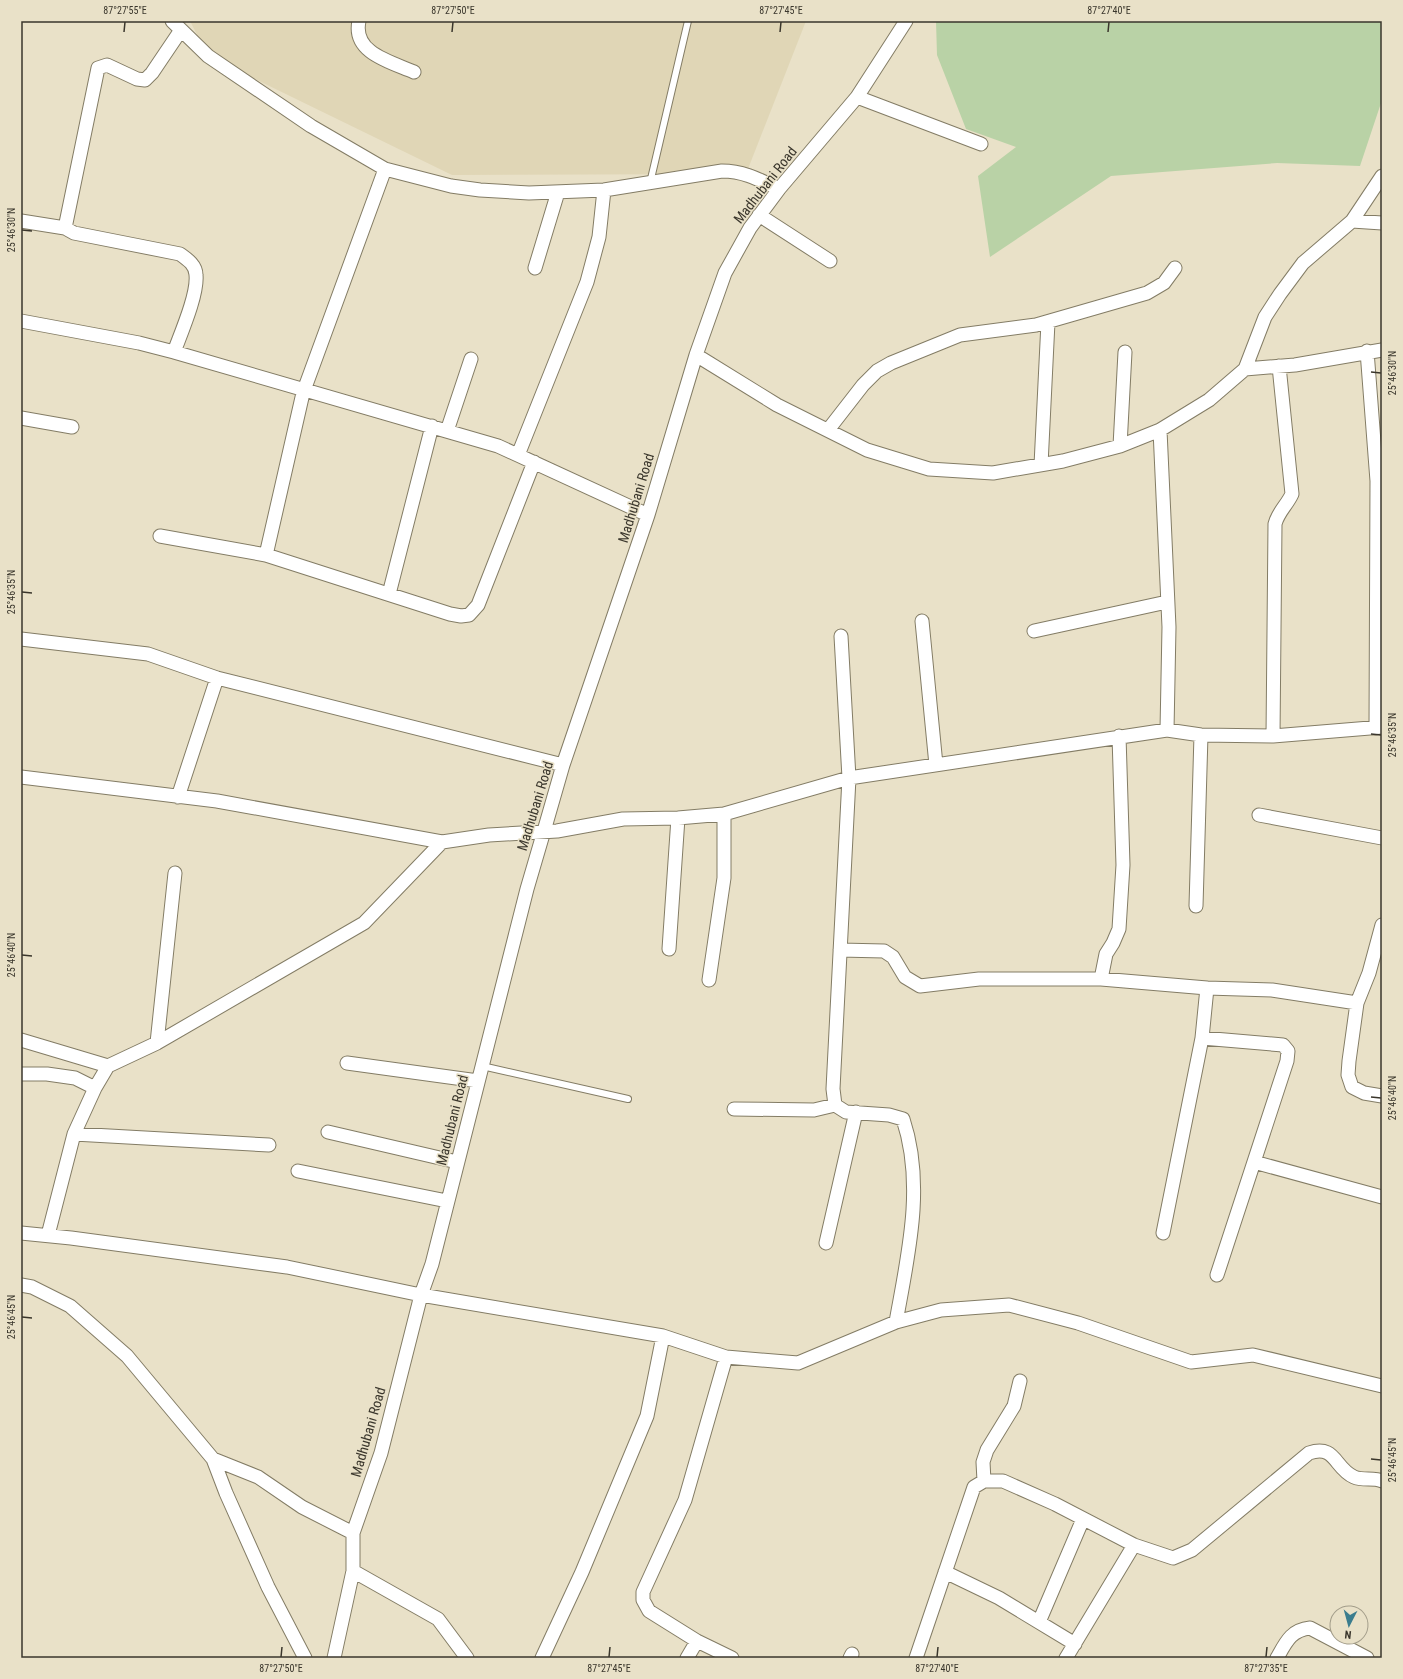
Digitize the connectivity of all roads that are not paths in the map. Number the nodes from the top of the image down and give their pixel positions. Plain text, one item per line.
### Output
1 (359, 21) edge
2 (688, 21) edge
3 (906, 21) edge
4 (176, 26) edge
5 (414, 72) dead end
6 (857, 97) junction
7 (981, 144) dead end
8 (385, 169) junction
9 (1382, 176) edge
10 (650, 184) junction
11 (779, 189) junction
12 (604, 190) junction
13 (558, 192) junction
14 (759, 215) junction
15 (21, 220) edge
16 (1352, 221) junction
17 (1382, 223) edge
18 (65, 228) junction
19 (830, 261) dead end
20 (535, 268) dead end
21 (1175, 268) dead end
22 (21, 321) edge
23 (1048, 322) junction
24 (1382, 350) edge
25 (174, 352) junction
26 (1125, 352) dead end
27 (1367, 352) junction
28 (696, 355) junction
29 (471, 358) dead end
30 (1279, 366) junction
31 (1245, 369) junction
32 (305, 389) junction
33 (21, 418) edge
34 (432, 426) junction
35 (72, 427) dead end
36 (828, 430) junction
37 (1160, 430) junction
38 (447, 431) junction
39 (1120, 446) junction
40 (518, 455) junction
41 (534, 462) junction
42 (1041, 465) junction
43 (648, 515) junction
44 (160, 536) dead end
45 (266, 555) junction
46 (388, 594) junction
47 (1167, 602) junction
48 (922, 621) dead end
49 (1034, 631) dead end
50 (841, 636) dead end
51 (21, 639) edge
52 (218, 678) junction
53 (1379, 728) edge
54 (1167, 730) junction
55 (1201, 735) junction
56 (1119, 736) junction
57 (1273, 736) junction
58 (563, 765) junction
59 (936, 765) junction
60 (21, 778) edge
61 (850, 778) junction
62 (178, 797) junction
63 (724, 814) junction
64 (1259, 815) dead end
65 (678, 818) junction
66 (544, 831) junction
67 (1382, 838) edge
68 (442, 842) junction
69 (174, 873) dead end
70 (1196, 906) dead end
71 (1382, 925) edge
72 (669, 949) dead end
73 (840, 950) junction
74 (1101, 979) junction
75 (709, 980) dead end
76 (1207, 988) junction
77 (1357, 1003) junction
78 (1202, 1038) junction
79 (21, 1040) edge
80 (157, 1043) junction
81 (347, 1063) dead end
82 (108, 1066) junction
83 (482, 1066) junction
84 (21, 1074) edge
85 (478, 1081) junction
86 (95, 1088) junction
87 (1382, 1096) edge
88 (628, 1099) dead end
89 (836, 1105) junction
90 (734, 1109) dead end
91 (856, 1112) junction
92 (328, 1132) dead end
93 (74, 1134) junction
94 (269, 1145) dead end
95 (457, 1162) junction
96 (1254, 1162) junction
97 (298, 1171) dead end
98 (1382, 1197) edge
99 (447, 1201) junction
100 (21, 1233) edge
101 (1163, 1233) dead end
102 (48, 1235) junction
103 (826, 1243) dead end
104 (1217, 1275) dead end
105 (21, 1285) edge
106 (421, 1295) junction
107 (896, 1322) junction
108 (663, 1336) junction
109 (726, 1357) junction
110 (1020, 1381) dead end
111 (1382, 1386) edge
112 (213, 1459) junction
113 (984, 1481) junction
114 (1382, 1481) edge
115 (1083, 1519) junction
116 (353, 1533) junction
117 (1134, 1545) junction
118 (353, 1571) junction
119 (945, 1572) junction
120 (1039, 1622) junction
121 (697, 1641) junction
122 (1075, 1644) junction
123 (305, 1658) edge
124 (334, 1658) edge
125 (467, 1658) edge
126 (542, 1658) edge
127 (687, 1658) edge
128 (732, 1658) edge
129 (916, 1658) edge
130 (1066, 1658) edge
131 (1277, 1658) edge
132 (1367, 1658) edge

1 - 5 street
2 - 10 lane
3 - 6 street, Madhubani Road
4 - 8 street
4 - 18 street
6 - 7 street
6 - 11 street, Madhubani Road
8 - 13 street
8 - 32 street
9 - 16 street
10 - 11 street
10 - 12 street
11 - 14 street, Madhubani Road
12 - 13 street
12 - 40 street
13 - 20 street
14 - 19 street
14 - 28 street, Madhubani Road
15 - 18 street
16 - 17 street
16 - 31 street
18 - 25 street
21 - 23 street
22 - 25 street
23 - 36 street
23 - 42 street
24 - 27 street
25 - 32 street
26 - 39 street
27 - 30 street
27 - 53 street
28 - 36 street
28 - 43 street, Madhubani Road
29 - 38 street
30 - 31 street
30 - 57 street
31 - 37 street
32 - 34 street
32 - 45 street
33 - 35 street
34 - 38 street
34 - 46 street
36 - 42 street
37 - 39 street
37 - 47 street
38 - 40 street
39 - 42 street
40 - 41 street
41 - 43 street
41 - 46 street
43 - 58 street, Madhubani Road
44 - 45 street
45 - 46 street
47 - 49 street
47 - 54 street
48 - 59 street
50 - 61 street
51 - 52 street
52 - 58 street
52 - 62 street
53 - 57 street
54 - 55 street
54 - 56 street
55 - 57 street
55 - 70 street
56 - 59 street
56 - 74 street
58 - 66 street, Madhubani Road
59 - 61 street
60 - 62 street
61 - 63 street
61 - 73 street
62 - 68 street
63 - 65 street
63 - 75 street
64 - 67 street
65 - 66 street
65 - 72 street
66 - 68 street
66 - 83 street, Madhubani Road
68 - 80 street
69 - 80 street
71 - 77 street
73 - 74 street
73 - 89 street
74 - 76 street
76 - 77 street
76 - 78 street
77 - 87 street
78 - 96 street
78 - 101 street
79 - 82 street
80 - 82 street
81 - 85 street
82 - 86 street
83 - 85 street, Madhubani Road
83 - 88 lane
84 - 86 street
85 - 95 street, Madhubani Road
86 - 93 street
89 - 90 street
89 - 91 street
91 - 103 street
91 - 107 street
92 - 95 street
93 - 94 street
93 - 102 street
95 - 99 street, Madhubani Road
96 - 98 street
96 - 104 street
97 - 99 street
99 - 106 street, Madhubani Road
100 - 102 street
102 - 106 street
105 - 112 street
106 - 108 street
106 - 116 street, Madhubani Road
107 - 109 street
107 - 111 street
108 - 109 street
108 - 126 street
109 - 121 street
110 - 113 street
112 - 116 street
112 - 123 street
113 - 115 street
113 - 119 street
114 - 117 street
115 - 117 street
115 - 120 street
116 - 118 street, Madhubani Road
117 - 122 street
118 - 124 street, Madhubani Road
118 - 125 street
119 - 120 street
119 - 129 street
120 - 122 street
121 - 127 street
121 - 128 street
122 - 130 street
131 - 132 street

